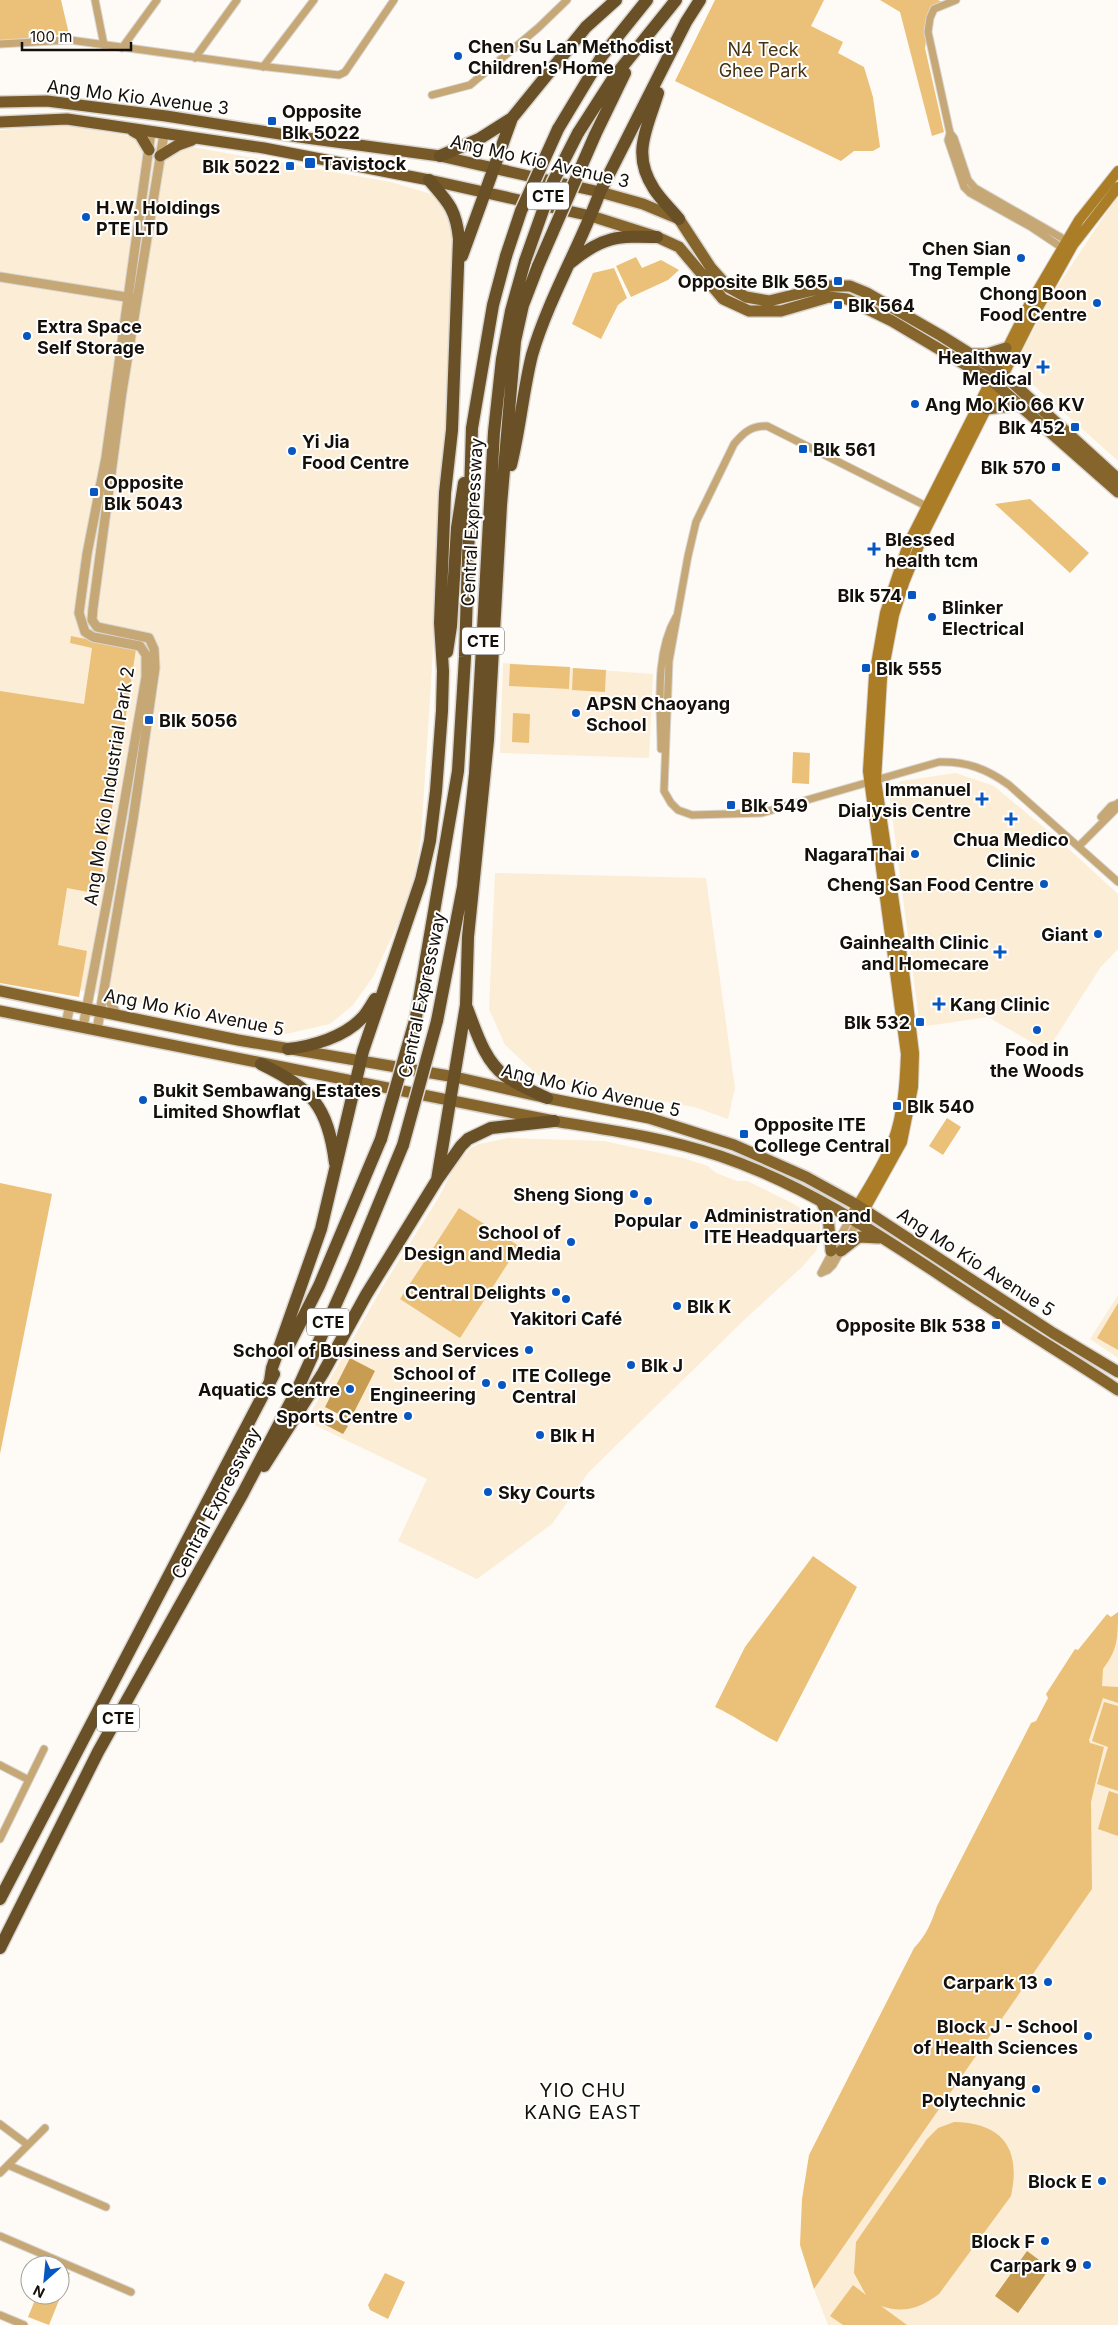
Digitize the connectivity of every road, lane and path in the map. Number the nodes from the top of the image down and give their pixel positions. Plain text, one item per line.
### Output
1 (95, 0) edge
2 (157, 0) edge
3 (236, 0) edge
4 (314, 0) edge
5 (394, 0) edge
6 (567, 0) edge
7 (616, 0) edge
8 (647, 0) edge
9 (676, 0) edge
10 (700, 0) edge
11 (956, 0) edge
12 (0, 44) edge
13 (104, 45) junction
14 (122, 48) junction
15 (672, 53) junction
16 (195, 58) junction
17 (627, 61) junction
18 (264, 67) junction
19 (432, 94) dead end
20 (0, 102) edge
21 (55, 102) junction
22 (512, 118) junction
23 (54, 119) junction
24 (0, 122) edge
25 (131, 130) junction
26 (151, 132) junction
27 (164, 134) junction
28 (194, 139) junction
29 (149, 150) junction
30 (160, 156) junction
31 (440, 156) junction
32 (495, 168) junction
33 (1118, 171) edge
34 (429, 180) junction
35 (1118, 187) edge
36 (486, 192) junction
37 (600, 192) junction
38 (591, 216) junction
39 (679, 219) junction
40 (658, 237) junction
41 (1067, 246) junction
42 (567, 265) junction
43 (457, 269) junction
44 (0, 277) edge
45 (132, 298) junction
46 (1006, 348) junction
47 (972, 354) junction
48 (1000, 372) junction
49 (995, 383) junction
50 (1020, 405) junction
51 (987, 409) junction
52 (472, 428) junction
53 (1118, 479) edge
54 (1118, 492) edge
55 (501, 505) junction
56 (931, 508) junction
57 (443, 671) junction
58 (873, 782) junction
59 (1118, 803) edge
60 (1077, 845) junction
61 (1118, 882) edge
62 (386, 979) junction
63 (104, 989) junction
64 (0, 991) edge
65 (70, 1005) junction
66 (466, 1005) junction
67 (86, 1008) junction
68 (0, 1011) edge
69 (100, 1011) junction
70 (117, 1015) junction
71 (66, 1024) junction
72 (84, 1027) junction
73 (97, 1030) junction
74 (288, 1049) junction
75 (361, 1062) junction
76 (262, 1064) junction
77 (455, 1077) junction
78 (357, 1080) junction
79 (546, 1098) junction
80 (452, 1100) junction
81 (554, 1121) junction
82 (336, 1171) junction
83 (437, 1180) junction
84 (821, 1202) junction
85 (861, 1208) junction
86 (853, 1220) junction
87 (881, 1238) junction
88 (836, 1251) junction
89 (1053, 1333) junction
90 (1045, 1345) junction
91 (1118, 1372) edge
92 (270, 1381) junction
93 (1118, 1390) edge
94 (243, 1493) junction
95 (44, 1749) dead end
96 (0, 1765) edge
97 (29, 1780) junction
98 (0, 1839) edge
99 (0, 1899) edge
100 (0, 1948) edge
101 (0, 2124) edge
102 (45, 2128) dead end
103 (28, 2145) junction
104 (8, 2165) junction
105 (0, 2173) edge
106 (106, 2207) dead end
107 (0, 2236) edge
108 (131, 2292) dead end
109 (0, 2316) edge
110 (24, 2325) edge

1 - 13 street
2 - 14 street
3 - 16 street
4 - 18 street
5 - 18 street
6 - 19 street
7 - 22 highway
8 - 52 highway, Central Expressway / CTE, bridge
9 - 17 highway, Central Expressway / CTE
10 - 15 highway
11 - 41 street
12 - 13 street
13 - 14 street
14 - 16 street
15 - 37 highway
15 - 39 highway
16 - 18 street
17 - 55 highway, bridge
17 - 94 highway, Central Expressway / CTE, bridge
20 - 21 highway, Ang Mo Kio Avenue 3
21 - 23 highway
21 - 31 highway, Ang Mo Kio Avenue 3
22 - 31 highway
22 - 32 highway
23 - 24 highway, Ang Mo Kio Avenue 3
23 - 25 highway, Ang Mo Kio Avenue 3
25 - 26 highway, Ang Mo Kio Avenue 3
25 - 29 highway
26 - 27 highway, Ang Mo Kio Avenue 3
26 - 29 street, Ang Mo Kio Industrial Park 2
27 - 28 highway, Ang Mo Kio Avenue 3
27 - 30 street, Ang Mo Kio Industrial Park 2
28 - 30 highway
28 - 34 highway, Ang Mo Kio Avenue 3
29 - 45 street, Ang Mo Kio Industrial Park 2
30 - 45 street, Ang Mo Kio Industrial Park 2
31 - 32 highway, Ang Mo Kio Avenue 3
32 - 36 highway
32 - 37 highway, Ang Mo Kio Avenue 3
33 - 41 main road
34 - 36 highway, Ang Mo Kio Avenue 3
34 - 43 highway
35 - 41 main road
36 - 38 highway, Ang Mo Kio Avenue 3
36 - 43 highway
37 - 38 highway
37 - 39 main road, Ang Mo Kio Avenue 3
38 - 40 main road, Ang Mo Kio Avenue 3
38 - 42 highway
39 - 47 main road
40 - 42 highway
40 - 49 main road, Ang Mo Kio Avenue 3
41 - 46 main road
41 - 48 main road
42 - 55 highway
43 - 57 highway
44 - 45 street
45 - 63 street, Ang Mo Kio Industrial Park 2
45 - 67 street, Ang Mo Kio Industrial Park 2
46 - 47 main road
46 - 48 main road
47 - 48 main road
48 - 49 main road
48 - 53 main road
49 - 50 main road, Ang Mo Kio Avenue 3
49 - 51 main road
49 - 56 main road
50 - 51 main road
50 - 54 main road, Ang Mo Kio Avenue 3
51 - 56 main road
52 - 57 highway
52 - 92 highway, Central Expressway / CTE, bridge
55 - 66 highway
56 - 58 main road
56 - 58 street
57 - 62 highway
58 - 60 street
58 - 85 main road
59 - 60 street
60 - 61 street
62 - 74 highway
62 - 75 highway
63 - 69 street, Ang Mo Kio Industrial Park 2
63 - 70 street
64 - 65 main road, Ang Mo Kio Avenue 5
65 - 67 main road, Ang Mo Kio Avenue 5
65 - 71 street
66 - 77 highway
66 - 79 highway
67 - 69 main road, Ang Mo Kio Avenue 5
67 - 72 street, Ang Mo Kio Industrial Park 2
68 - 71 main road, Ang Mo Kio Avenue 5
69 - 70 main road, Ang Mo Kio Avenue 5
69 - 73 street, Ang Mo Kio Industrial Park 2
70 - 74 main road, Ang Mo Kio Avenue 5
71 - 72 main road, Ang Mo Kio Avenue 5
72 - 73 main road, Ang Mo Kio Avenue 5
73 - 76 main road, Ang Mo Kio Avenue 5
74 - 75 main road, Ang Mo Kio Avenue 5
75 - 77 main road, Ang Mo Kio Avenue 5
75 - 78 highway
76 - 78 main road, Ang Mo Kio Avenue 5
76 - 82 highway
77 - 79 main road, Ang Mo Kio Avenue 5
77 - 80 highway
78 - 80 main road, Ang Mo Kio Avenue 5
78 - 82 highway
79 - 85 main road, Ang Mo Kio Avenue 5
80 - 81 main road, Ang Mo Kio Avenue 5
80 - 83 highway
81 - 83 highway
81 - 84 main road, Ang Mo Kio Avenue 5
82 - 92 highway
83 - 94 highway
84 - 86 main road, Ang Mo Kio Avenue 5
84 - 88 main road
85 - 86 main road
85 - 89 main road, Ang Mo Kio Avenue 5
86 - 87 main road, Ang Mo Kio Avenue 5
86 - 88 street
87 - 88 main road
87 - 90 main road, Ang Mo Kio Avenue 5
89 - 90 main road
89 - 91 main road, Ang Mo Kio Avenue 5
90 - 93 main road, Ang Mo Kio Avenue 5
92 - 99 highway, Central Expressway / CTE
94 - 100 highway, Central Expressway / CTE
95 - 97 street
96 - 97 street
97 - 98 street
101 - 103 street
102 - 103 street
103 - 104 street
104 - 105 street
104 - 106 street
107 - 108 street
109 - 110 street

